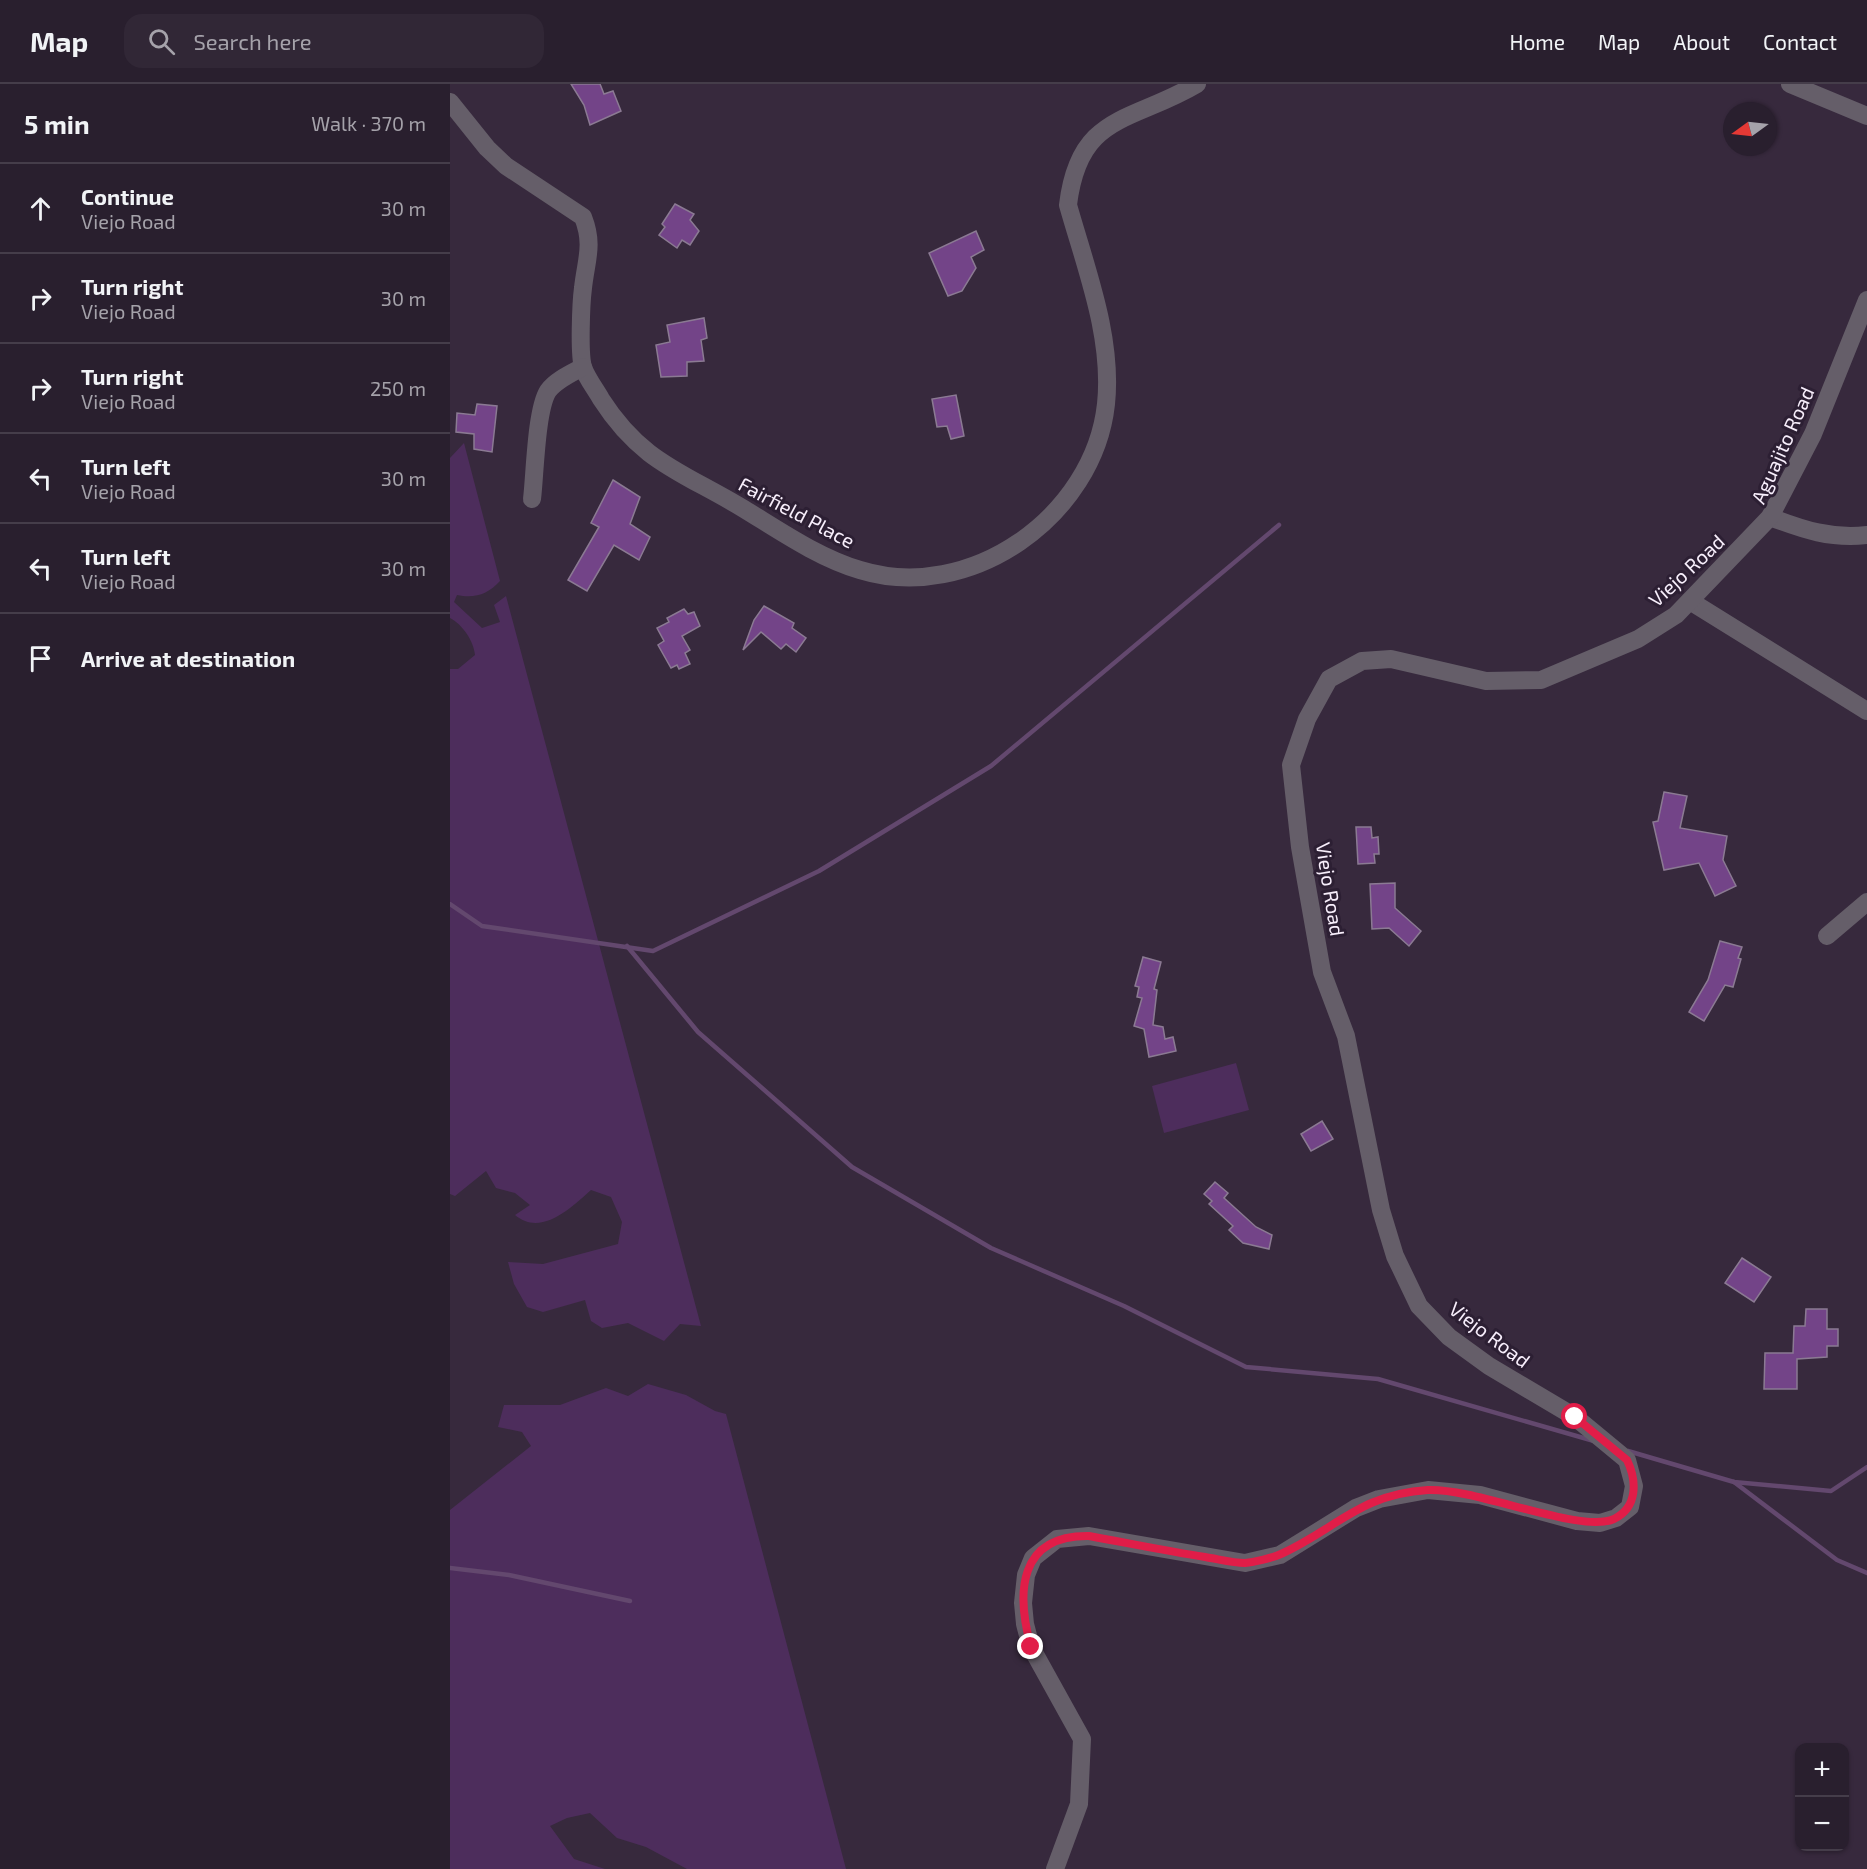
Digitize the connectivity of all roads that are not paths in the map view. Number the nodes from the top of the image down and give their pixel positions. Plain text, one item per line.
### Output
1 (1197, 84) edge
2 (1790, 84) edge
3 (450, 102) edge
4 (1867, 116) edge
5 (1867, 300) edge
6 (583, 367) junction
7 (532, 499) dead end
8 (1770, 517) junction
9 (1867, 535) edge
10 (1690, 601) junction
11 (1867, 711) edge
12 (1867, 902) edge
13 (1827, 936) dead end
14 (1055, 1869) edge

1 - 6 street, Fairfield Place
2 - 4 street
3 - 6 street
5 - 8 street, Aguajito Road
6 - 7 street
8 - 9 street, Aguajito Road
8 - 10 street, Viejo Road
10 - 11 street
10 - 14 street, Viejo Road
12 - 13 street

